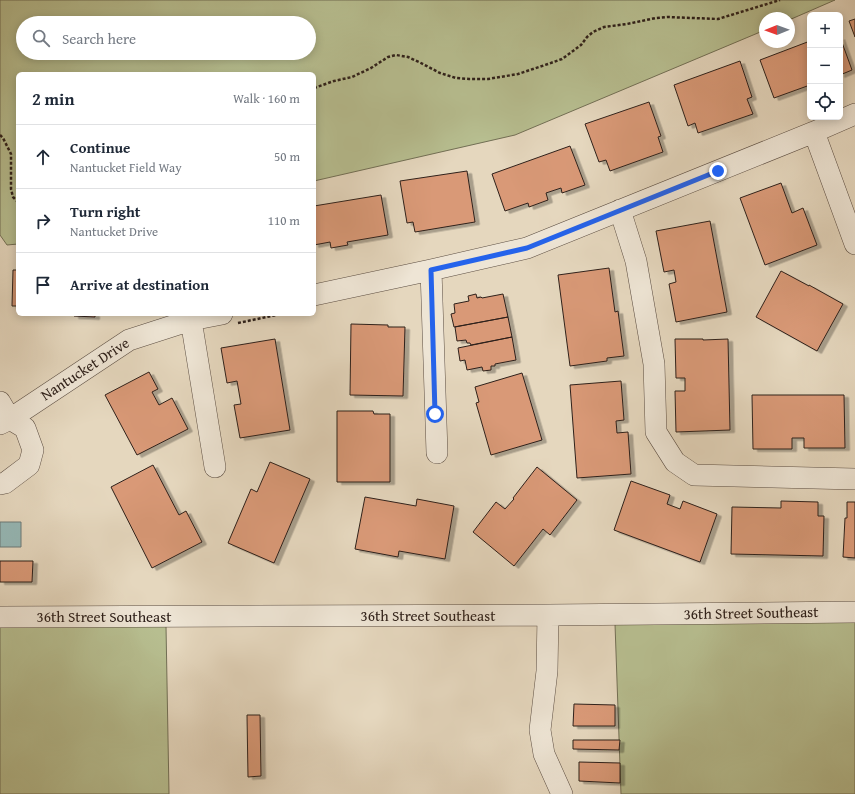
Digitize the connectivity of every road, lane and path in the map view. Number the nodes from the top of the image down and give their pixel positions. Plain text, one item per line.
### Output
1 (780, 0) edge
2 (316, 87) edge
3 (855, 114) edge
4 (814, 132) junction
5 (0, 135) edge
6 (16, 200) edge
7 (620, 210) junction
8 (855, 244) edge
9 (431, 270) junction
10 (316, 295) edge
11 (260, 316) edge
12 (229, 319) edge
13 (191, 320) junction
14 (3, 415) edge
15 (437, 453) dead end
16 (215, 468) dead end
17 (855, 479) edge
18 (0, 484) edge
19 (855, 612) edge
20 (548, 615) junction
21 (0, 617) edge
22 (562, 794) edge

1 - 2 path
3 - 4 street
4 - 7 street
4 - 8 street
5 - 6 path
7 - 9 street
7 - 17 street
9 - 10 street
9 - 15 street
11 - 12 path
12 - 13 street, Nantucket Drive
13 - 14 street, Nantucket Drive
13 - 16 street
14 - 18 street
19 - 20 street, 36th Street Southeast
20 - 21 street, 36th Street Southeast
20 - 22 street

